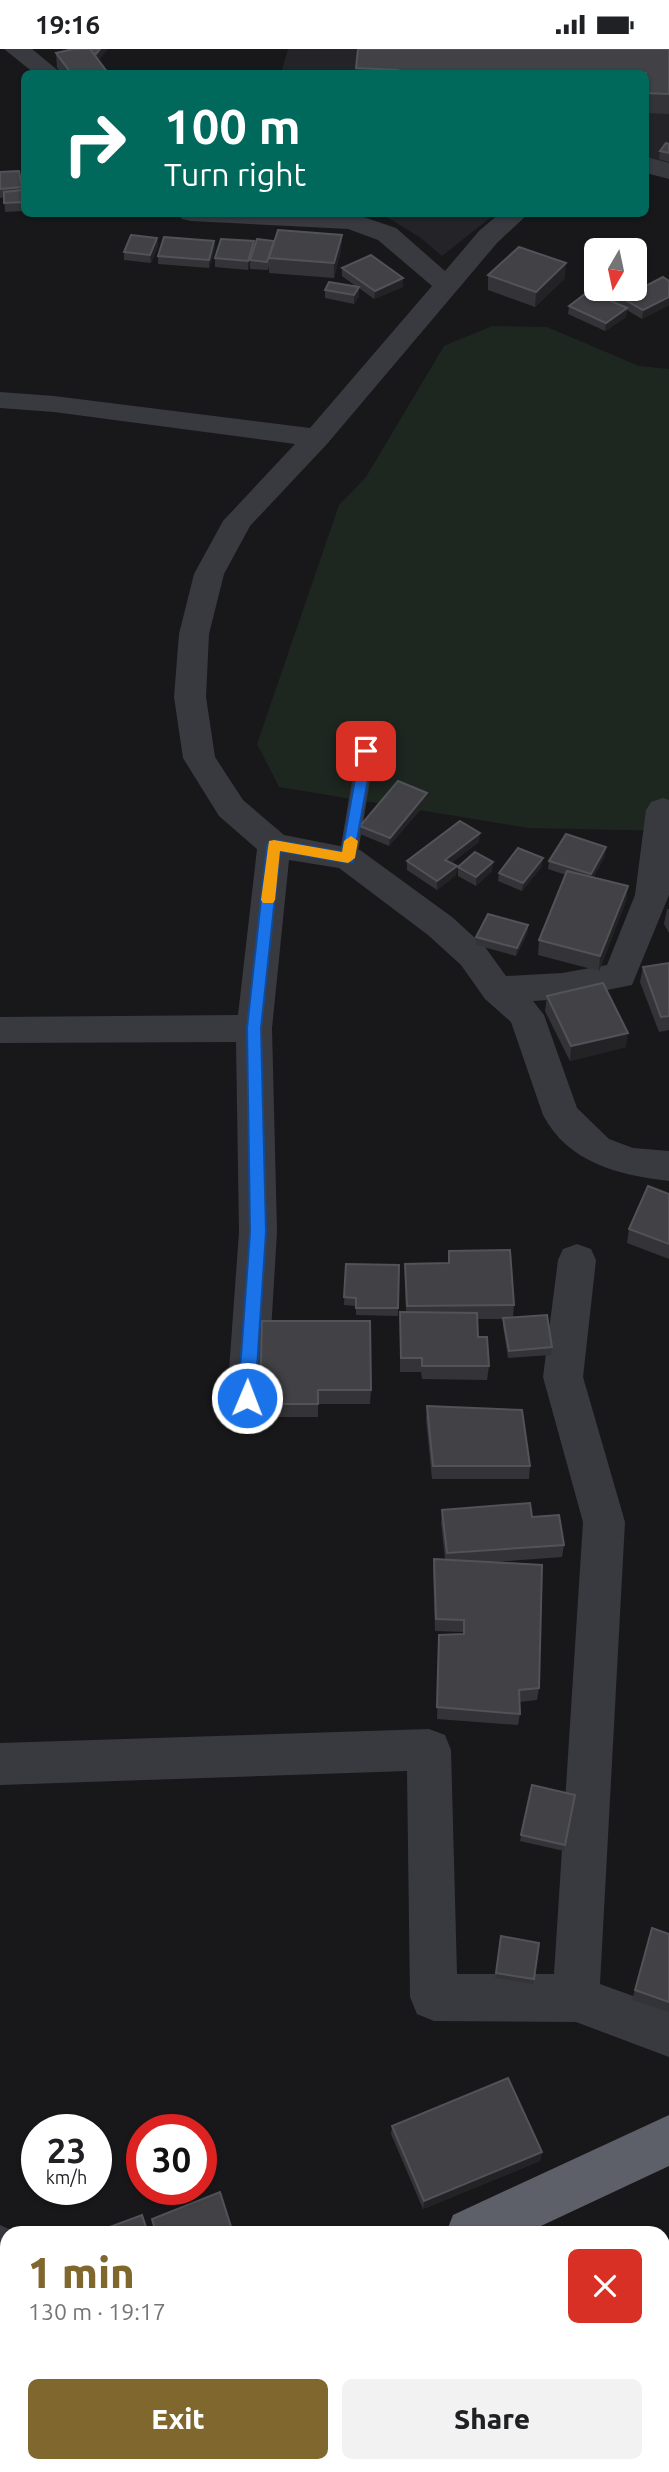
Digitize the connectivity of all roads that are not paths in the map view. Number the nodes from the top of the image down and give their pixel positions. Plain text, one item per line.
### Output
1 (16, 49) edge
2 (45, 70) edge
3 (649, 166) edge
4 (669, 171) edge
5 (271, 217) edge
6 (511, 217) edge
7 (446, 285) junction
8 (0, 400) edge
9 (317, 438) junction
10 (366, 751) dead end
11 (663, 810) dead end
12 (274, 845) junction
13 (348, 858) junction
14 (497, 990) junction
15 (254, 1028) junction
16 (0, 1030) edge
17 (669, 1166) edge
18 (577, 1260) dead end
19 (247, 1398) dead end
20 (0, 1764) edge
21 (576, 1998) junction
22 (669, 2033) edge
23 (669, 2140) edge
24 (486, 2226) edge

1 - 2 street
3 - 4 street
5 - 7 street
6 - 7 street
7 - 9 street
8 - 9 street
9 - 12 street
10 - 13 lane
11 - 14 street
12 - 13 street
12 - 15 street
13 - 14 street
14 - 17 street
15 - 16 street
15 - 19 street
18 - 21 street
20 - 21 street
21 - 22 street
23 - 24 highway

